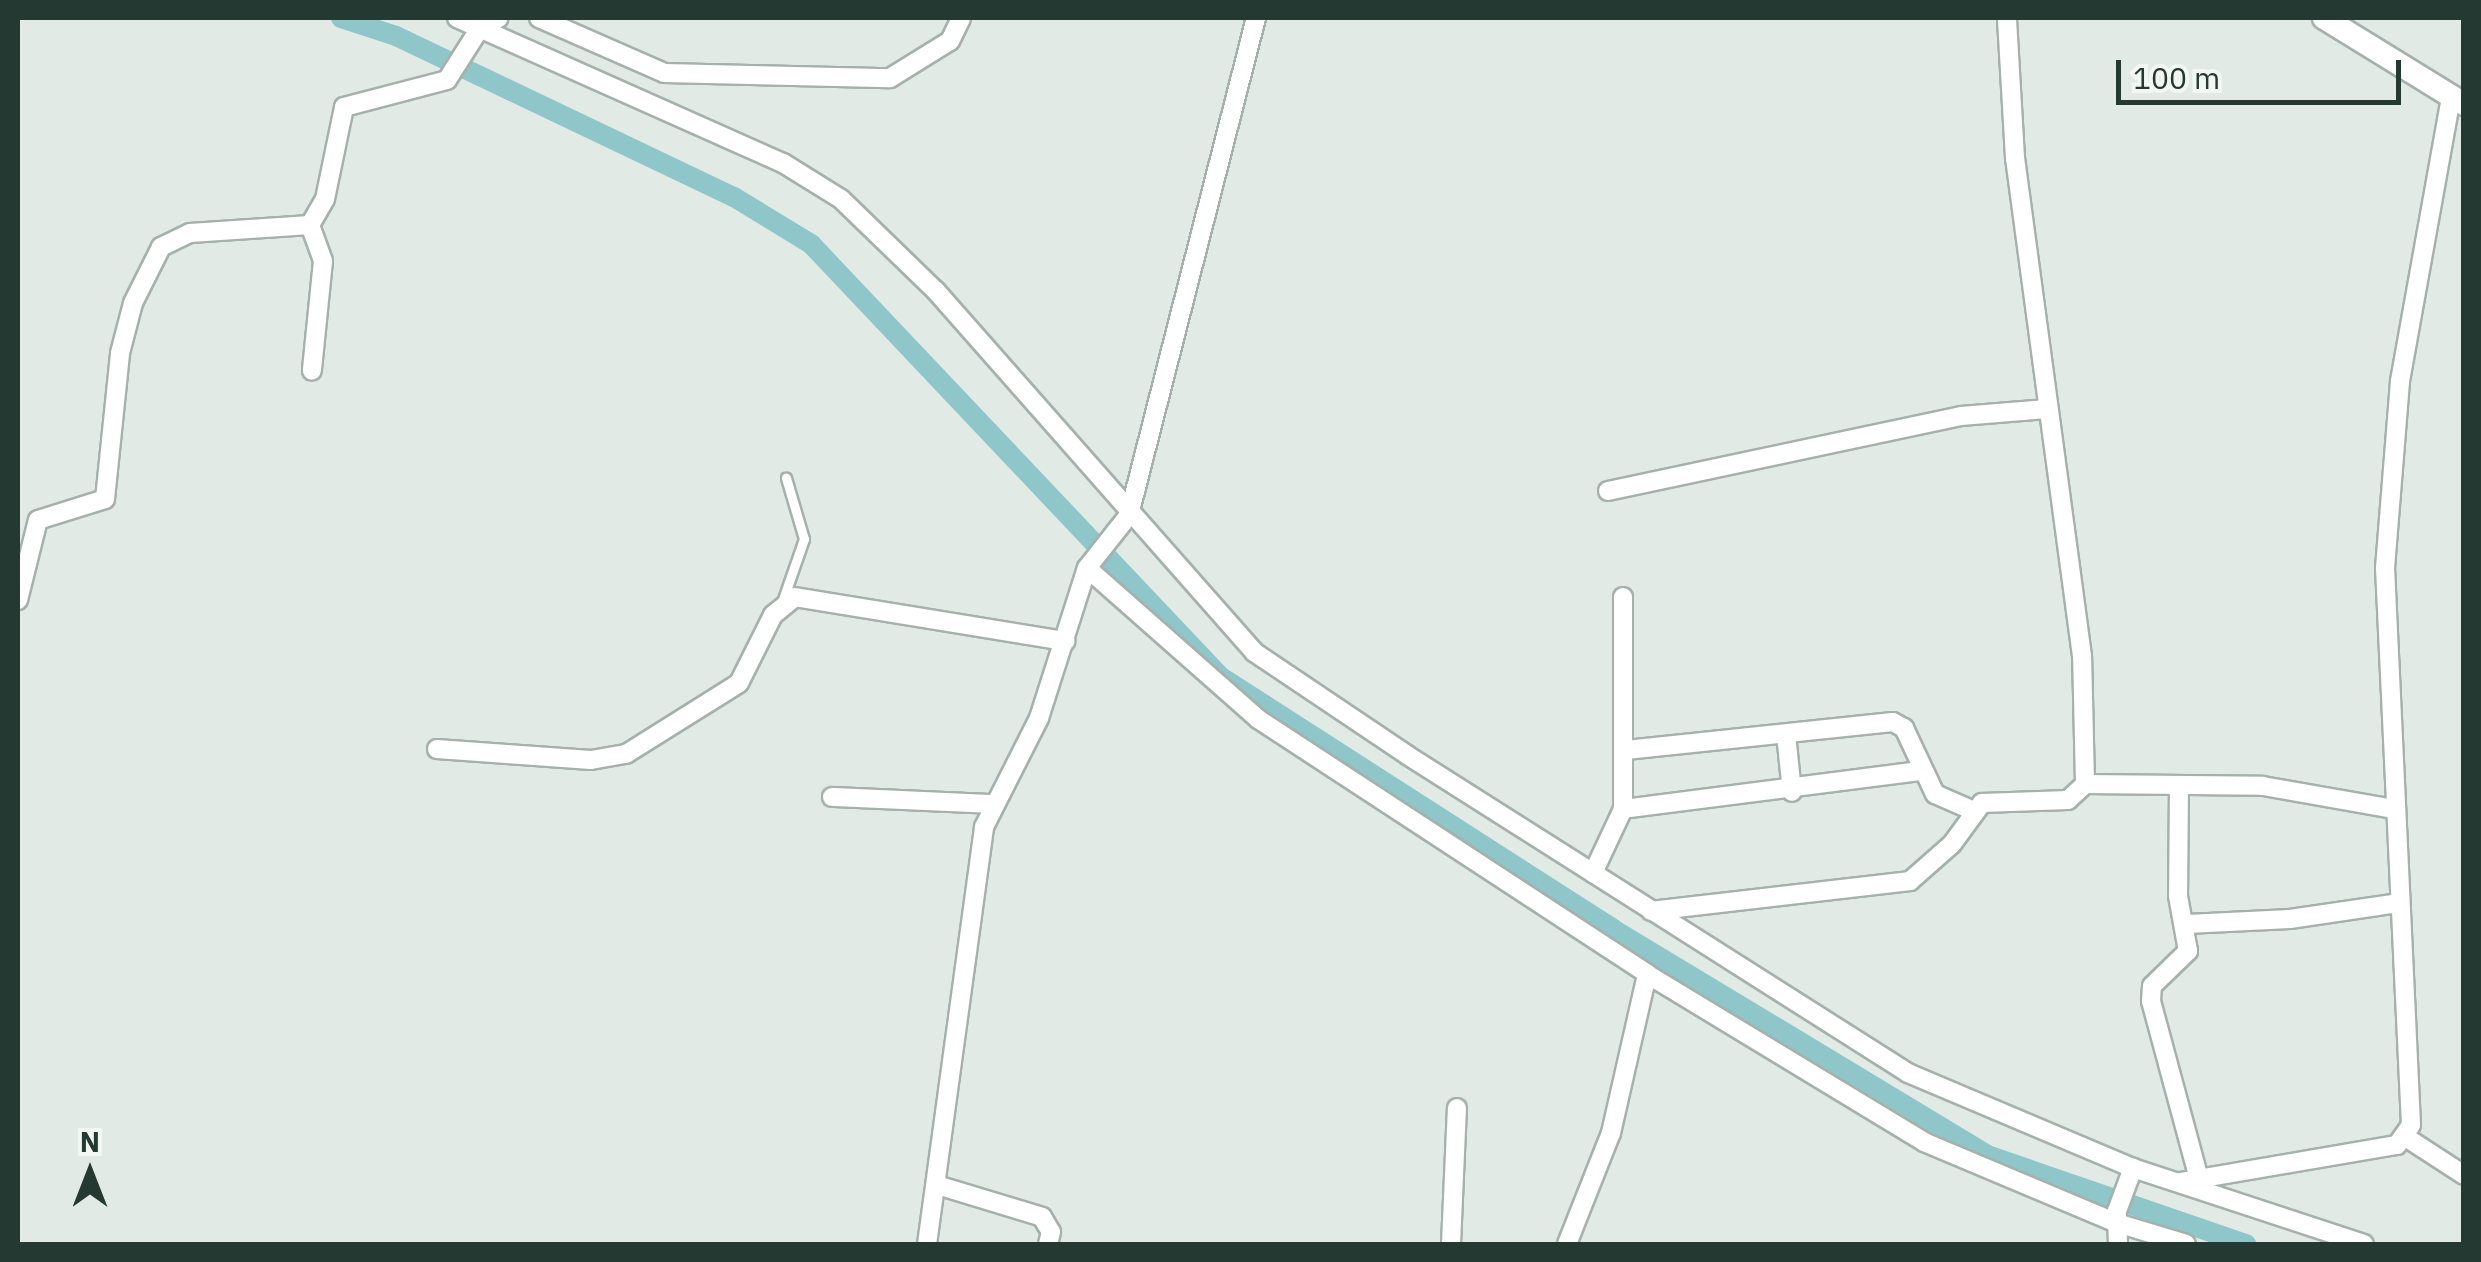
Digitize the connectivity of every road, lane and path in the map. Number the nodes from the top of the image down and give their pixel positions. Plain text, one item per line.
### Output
1 (457, 18) edge
2 (499, 18) edge
3 (539, 18) edge
4 (961, 18) edge
5 (1256, 18) edge
6 (2007, 18) edge
7 (2324, 18) edge
8 (478, 33) junction
9 (2458, 100) edge
10 (310, 224) junction
11 (312, 370) dead end
12 (2047, 409) junction
13 (786, 478) dead end
14 (1608, 491) dead end
15 (1124, 521) junction
16 (1091, 561) junction
17 (1624, 597) dead end
18 (18, 600) edge
19 (782, 604) junction
20 (1064, 641) junction
21 (1786, 734) junction
22 (437, 749) dead end
23 (1626, 750) junction
24 (1921, 771) junction
25 (2085, 784) junction
26 (2179, 785) junction
27 (1792, 792) junction
28 (832, 797) dead end
29 (992, 804) junction
30 (1623, 809) junction
31 (2393, 809) junction
32 (1972, 810) junction
33 (1594, 873) junction
34 (2398, 903) junction
35 (1652, 910) junction
36 (2187, 924) junction
37 (1648, 974) junction
38 (1457, 1108) dead end
39 (2407, 1138) junction
40 (2131, 1174) junction
41 (2464, 1175) edge
42 (2199, 1179) junction
43 (2176, 1183) junction
44 (937, 1185) junction
45 (2117, 1217) junction
46 (927, 1244) edge
47 (1048, 1244) edge
48 (1451, 1244) edge
49 (1566, 1244) edge
50 (2118, 1244) edge
51 (2186, 1244) edge
52 (2364, 1244) edge

1 - 8 street
2 - 8 street
3 - 4 street
5 - 15 street
6 - 12 street
7 - 9 street
8 - 10 street
8 - 15 street
9 - 31 street
10 - 11 street
10 - 18 street
12 - 14 street
12 - 25 street
13 - 19 lane
15 - 16 street
15 - 33 street
16 - 20 street
16 - 37 street
17 - 23 street
19 - 20 street
19 - 22 street
20 - 29 street
21 - 23 street
21 - 24 street
21 - 27 street
23 - 30 street
24 - 27 street
24 - 32 street
25 - 26 street
25 - 32 street
26 - 31 street
26 - 36 street
27 - 30 street
28 - 29 street
29 - 44 street
30 - 33 street
31 - 34 street
32 - 35 street
33 - 35 street
34 - 36 street
34 - 39 street
35 - 40 street
36 - 42 street
37 - 45 street
37 - 49 street
38 - 48 street
39 - 41 street
39 - 42 street
40 - 43 street
40 - 45 street
42 - 43 street
43 - 52 street
44 - 46 street
44 - 47 street
45 - 50 street
45 - 51 street

